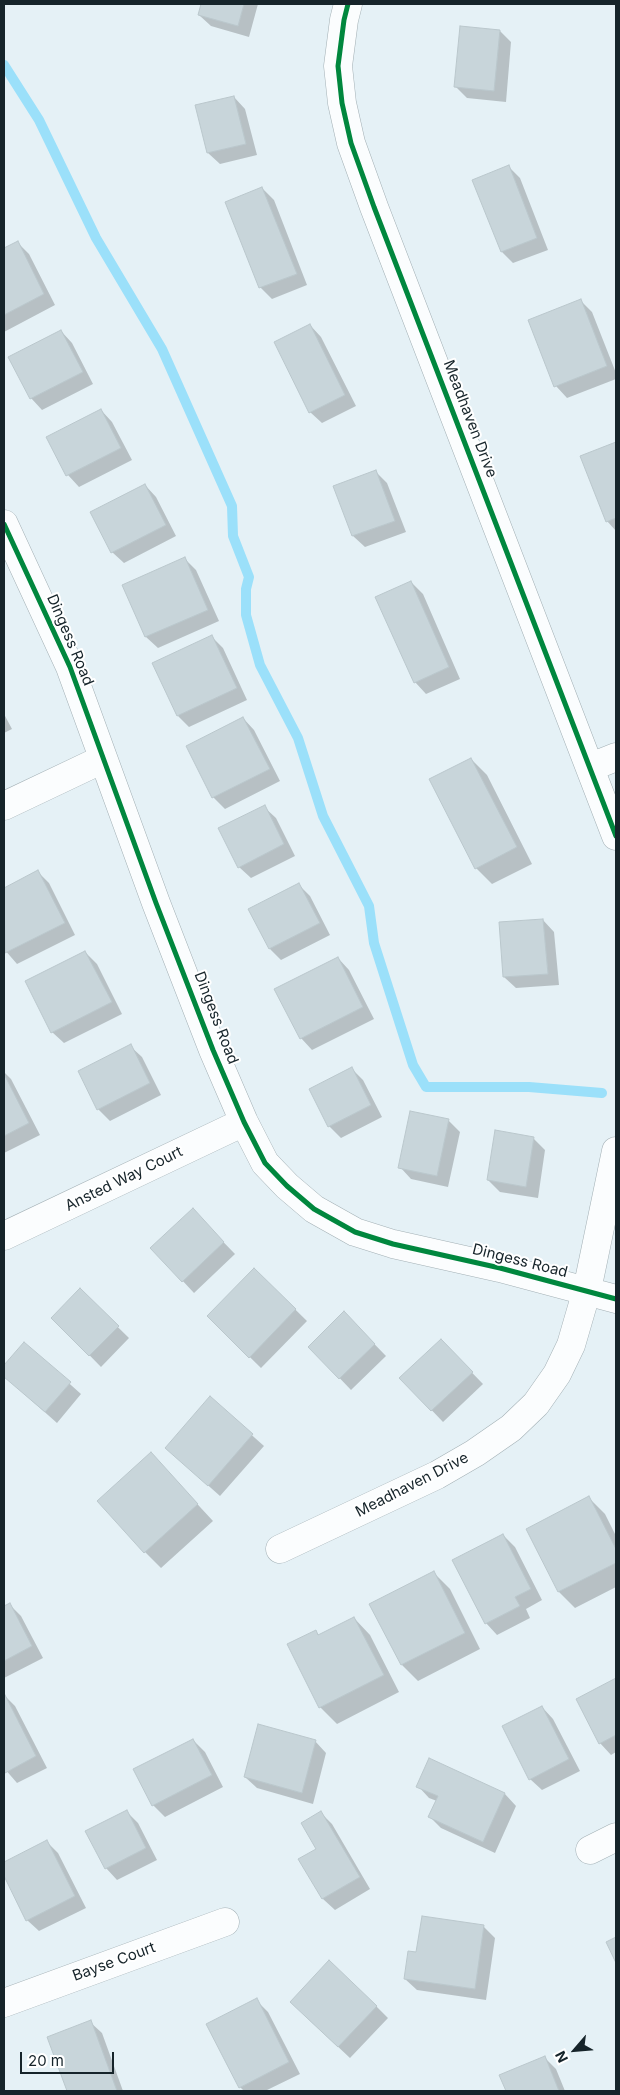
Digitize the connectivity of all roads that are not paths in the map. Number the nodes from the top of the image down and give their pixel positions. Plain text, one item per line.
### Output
1 (348, 4) edge
2 (4, 524) edge
3 (616, 758) edge
4 (103, 759) junction
5 (591, 767) junction
6 (4, 806) edge
7 (616, 836) edge
8 (244, 1122) junction
9 (616, 1151) edge
10 (4, 1236) edge
11 (587, 1290) junction
12 (616, 1299) edge
13 (280, 1549) dead end
14 (616, 1837) edge
15 (590, 1850) dead end
16 (225, 1922) dead end
17 (4, 2003) edge

1 - 5 street, Meadhaven Drive
2 - 4 street, Dingess Road
3 - 5 street
4 - 6 street
4 - 8 street, Dingess Road
5 - 7 street, Meadhaven Drive
8 - 10 street, Ansted Way Court
8 - 11 street, Dingess Road
9 - 11 street, Meadhaven Drive
11 - 12 street, Dingess Road
11 - 13 street, Meadhaven Drive
14 - 15 street
16 - 17 street, Bayse Court

